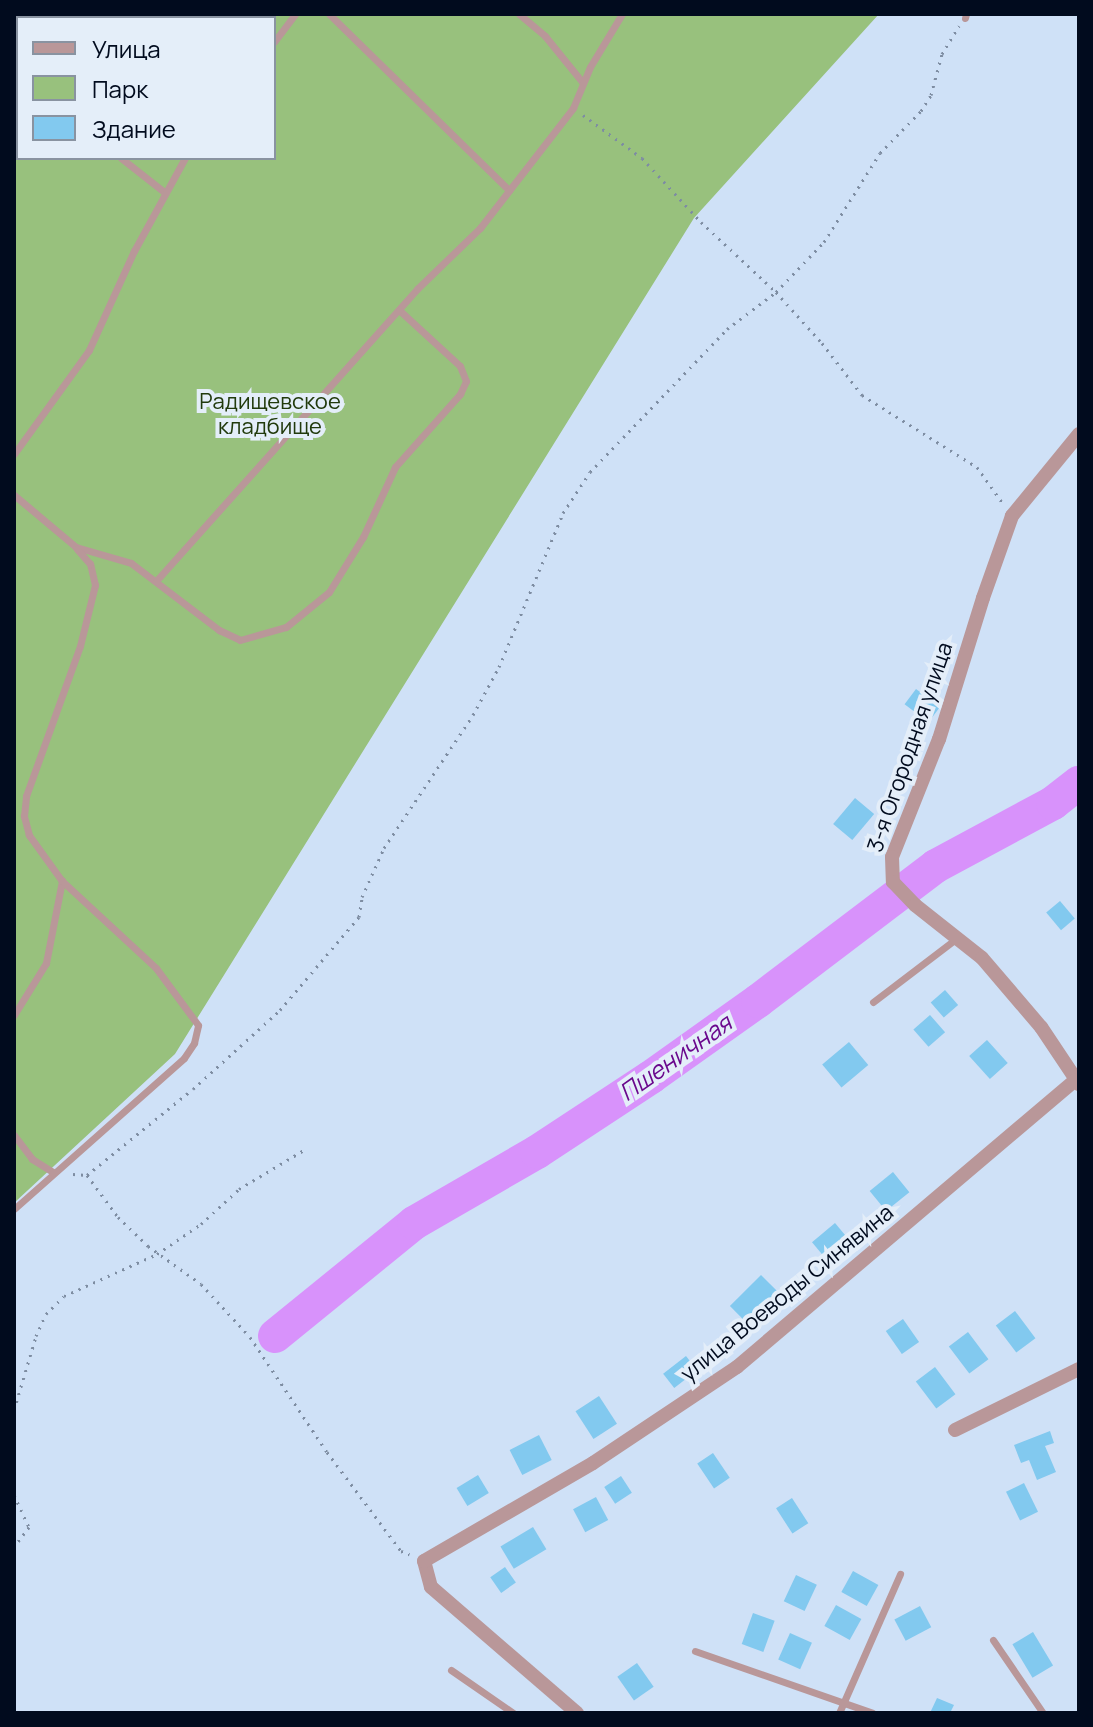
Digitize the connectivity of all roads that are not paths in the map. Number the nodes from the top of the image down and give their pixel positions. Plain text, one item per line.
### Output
1 (295, 14) edge
2 (329, 14) edge
3 (519, 14) edge
4 (622, 14) edge
5 (276, 39) edge
6 (583, 83) junction
7 (124, 160) edge
8 (184, 160) edge
9 (509, 190) junction
10 (164, 192) junction
11 (399, 310) junction
12 (1079, 434) edge
13 (15, 450) edge
14 (14, 495) edge
15 (76, 547) junction
16 (156, 581) junction
17 (62, 881) junction
18 (957, 938) junction
19 (873, 1002) dead end
20 (14, 1015) edge
21 (1077, 1082) edge
22 (14, 1135) edge
23 (53, 1172) junction
24 (14, 1209) edge
25 (1079, 1369) edge
26 (955, 1430) dead end
27 (900, 1574) dead end
28 (993, 1640) dead end
29 (695, 1651) dead end
30 (451, 1670) dead end
31 (844, 1701) junction
32 (513, 1713) edge
33 (577, 1713) edge
34 (839, 1713) edge
35 (873, 1713) edge
36 (1043, 1713) edge

1 - 5 lane
2 - 9 lane
3 - 6 lane
4 - 6 lane
6 - 9 lane
7 - 10 lane
8 - 10 lane
9 - 11 lane
10 - 13 lane
11 - 16 lane
11 - 16 lane
12 - 18 street, 3-я Огородная улица
14 - 15 lane
15 - 16 lane
15 - 17 lane
17 - 20 lane
17 - 23 lane
18 - 19 lane
18 - 21 street, 3-я Огородная улица
21 - 33 street, улица Воеводы Синявина
22 - 23 lane
23 - 24 lane
25 - 26 street
27 - 31 lane
28 - 36 lane
29 - 31 lane
30 - 32 lane
31 - 34 lane
31 - 35 lane

